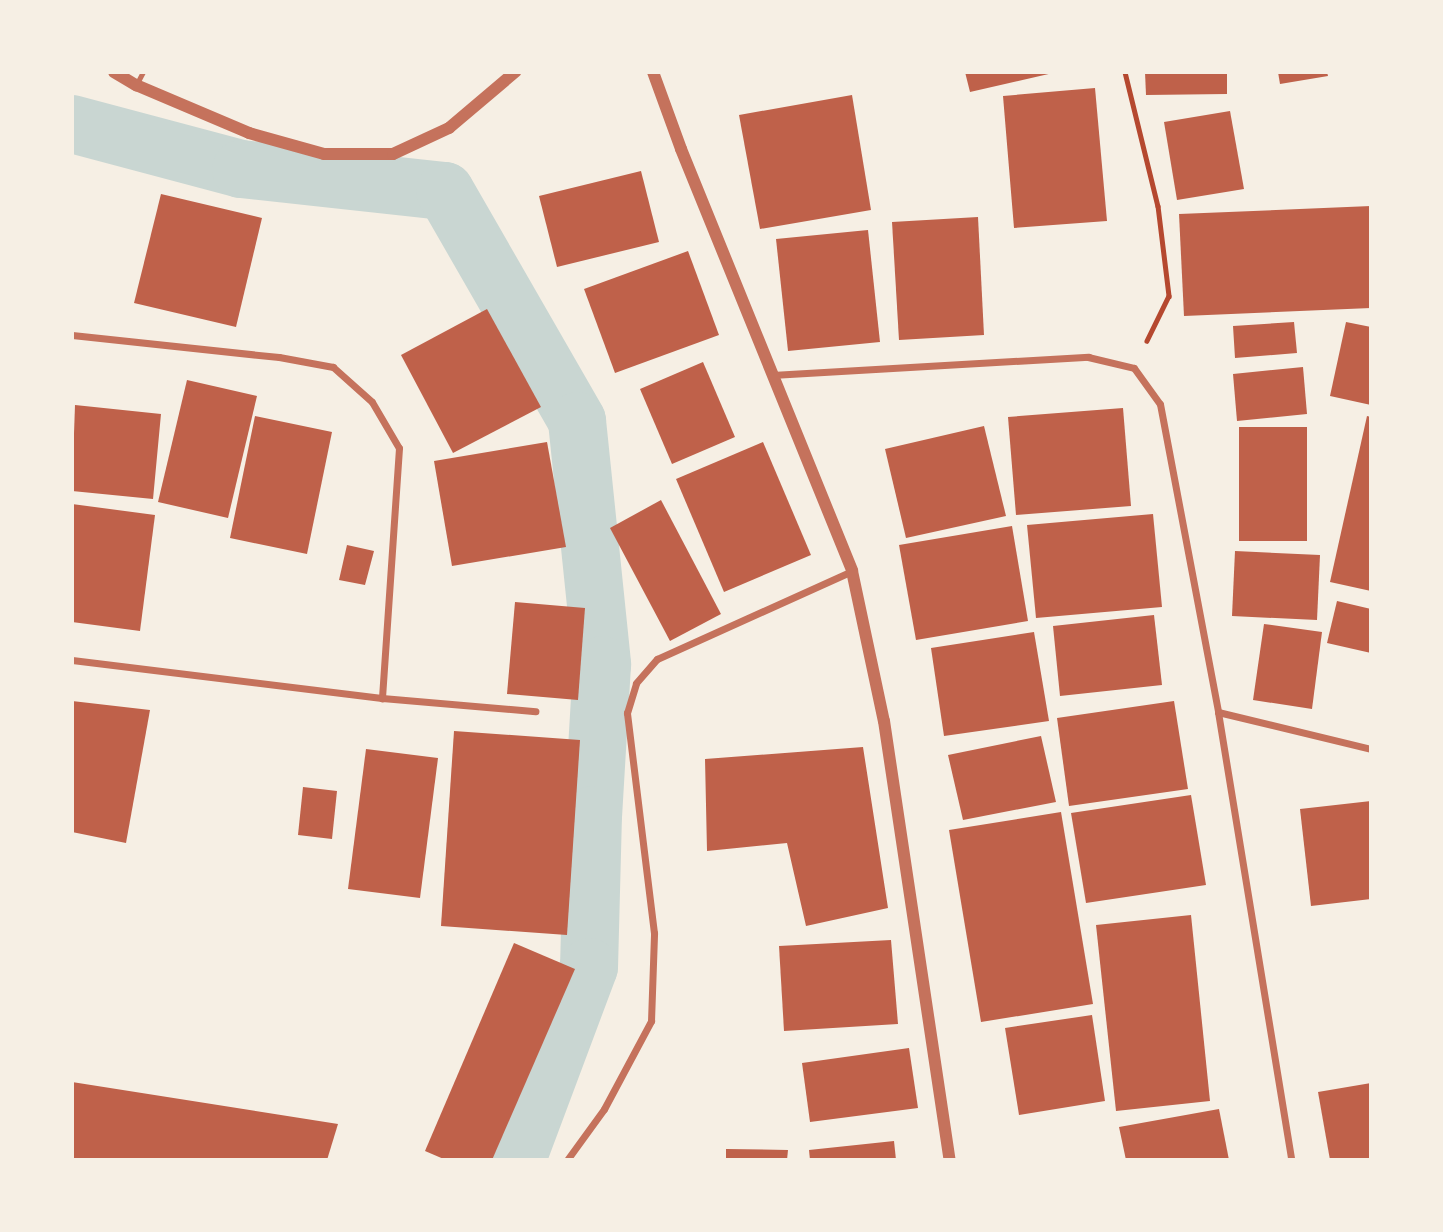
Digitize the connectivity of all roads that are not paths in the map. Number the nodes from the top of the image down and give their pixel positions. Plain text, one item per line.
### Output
1 (114, 72) edge
2 (143, 72) edge
3 (515, 72) edge
4 (653, 72) edge
5 (136, 85) junction
6 (72, 335) edge
7 (771, 375) junction
8 (852, 571) junction
9 (72, 660) edge
10 (382, 698) junction
11 (535, 711) dead end
12 (1218, 712) junction
13 (1371, 749) edge
14 (567, 1160) edge
15 (950, 1160) edge
16 (1291, 1160) edge

1 - 5 street
2 - 5 lane
3 - 5 street
4 - 7 street
6 - 10 street
7 - 8 street
7 - 12 street
8 - 14 street
8 - 15 street
9 - 10 street
10 - 11 street
12 - 13 street
12 - 16 street

